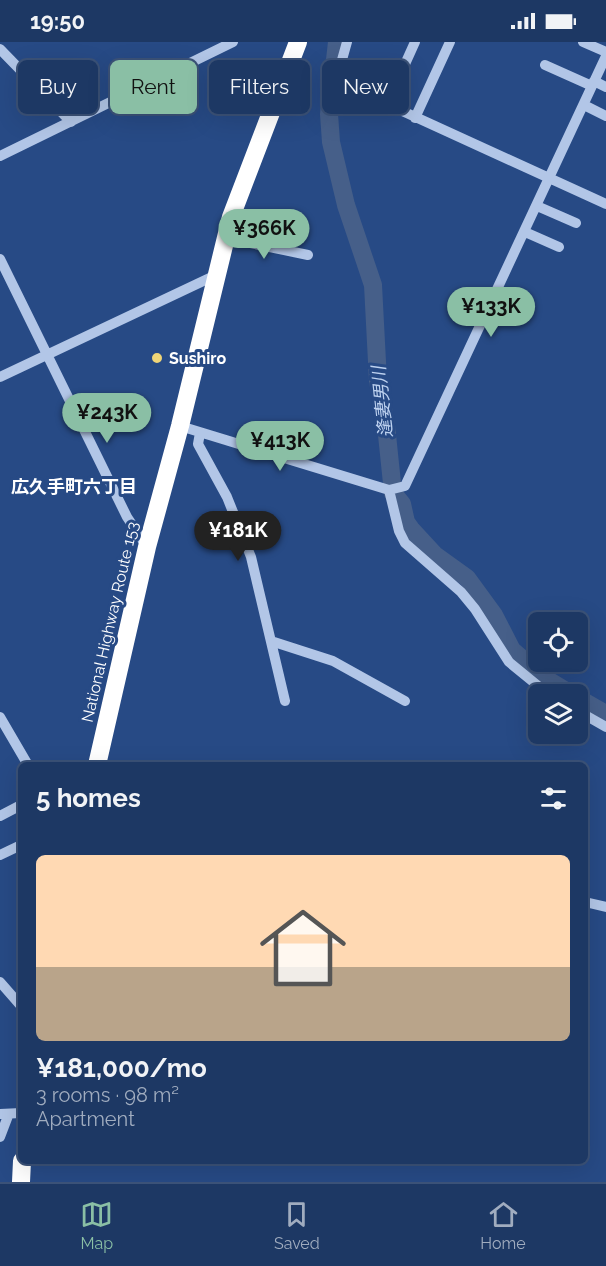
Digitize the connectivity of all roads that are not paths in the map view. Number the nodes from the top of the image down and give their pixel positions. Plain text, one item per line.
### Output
1 (233, 42) edge
2 (298, 42) edge
3 (347, 42) edge
4 (416, 42) edge
5 (450, 42) edge
6 (583, 42) edge
7 (0, 49) edge
8 (606, 54) edge
9 (342, 60) edge
10 (408, 60) edge
11 (545, 65) dead end
12 (593, 84) junction
13 (606, 87) edge
14 (584, 105) junction
15 (407, 114) edge
16 (606, 116) edge
17 (415, 118) junction
18 (71, 122) junction
19 (0, 156) edge
20 (550, 177) junction
21 (606, 204) edge
22 (537, 206) junction
23 (576, 224) dead end
24 (525, 232) junction
25 (226, 238) junction
26 (559, 247) dead end
27 (309, 255) dead end
28 (0, 259) edge
29 (216, 275) junction
30 (47, 354) junction
31 (0, 377) edge
32 (180, 426) junction
33 (201, 433) junction
34 (389, 490) junction
35 (147, 547) junction
36 (271, 641) junction
37 (536, 684) edge
38 (285, 701) dead end
39 (405, 701) dead end
40 (0, 717) edge
41 (588, 717) edge
42 (606, 727) edge
43 (26, 762) edge
44 (98, 762) edge
45 (18, 806) edge
46 (0, 816) edge
47 (18, 846) edge
48 (0, 855) edge
49 (588, 903) edge
50 (606, 907) edge
51 (0, 982) edge
52 (18, 1003) edge
53 (4, 1115) edge
54 (0, 1137) edge
55 (22, 1164) edge
56 (21, 1182) edge

1 - 18 street
2 - 25 highway, National Highway Route 153
3 - 9 street
4 - 10 street
5 - 17 street
6 - 8 street
7 - 18 street
8 - 12 street
11 - 12 street
12 - 13 street
12 - 14 street
14 - 16 street
14 - 20 street
15 - 17 street
17 - 20 street
18 - 19 street
20 - 21 street
20 - 22 street
22 - 23 street
22 - 24 street
24 - 26 street
24 - 34 street
25 - 27 street
25 - 29 highway, National Highway Route 153
28 - 30 street
29 - 30 street
29 - 32 highway, National Highway Route 153
30 - 31 street
30 - 35 street
32 - 33 street
32 - 35 highway, National Highway Route 153
33 - 34 street
33 - 36 street
34 - 37 street
35 - 44 highway, National Highway Route 153
36 - 38 street
36 - 39 street
40 - 43 street
41 - 42 street
45 - 46 street
47 - 48 street
49 - 50 street
51 - 52 street
53 - 54 street
55 - 56 highway

